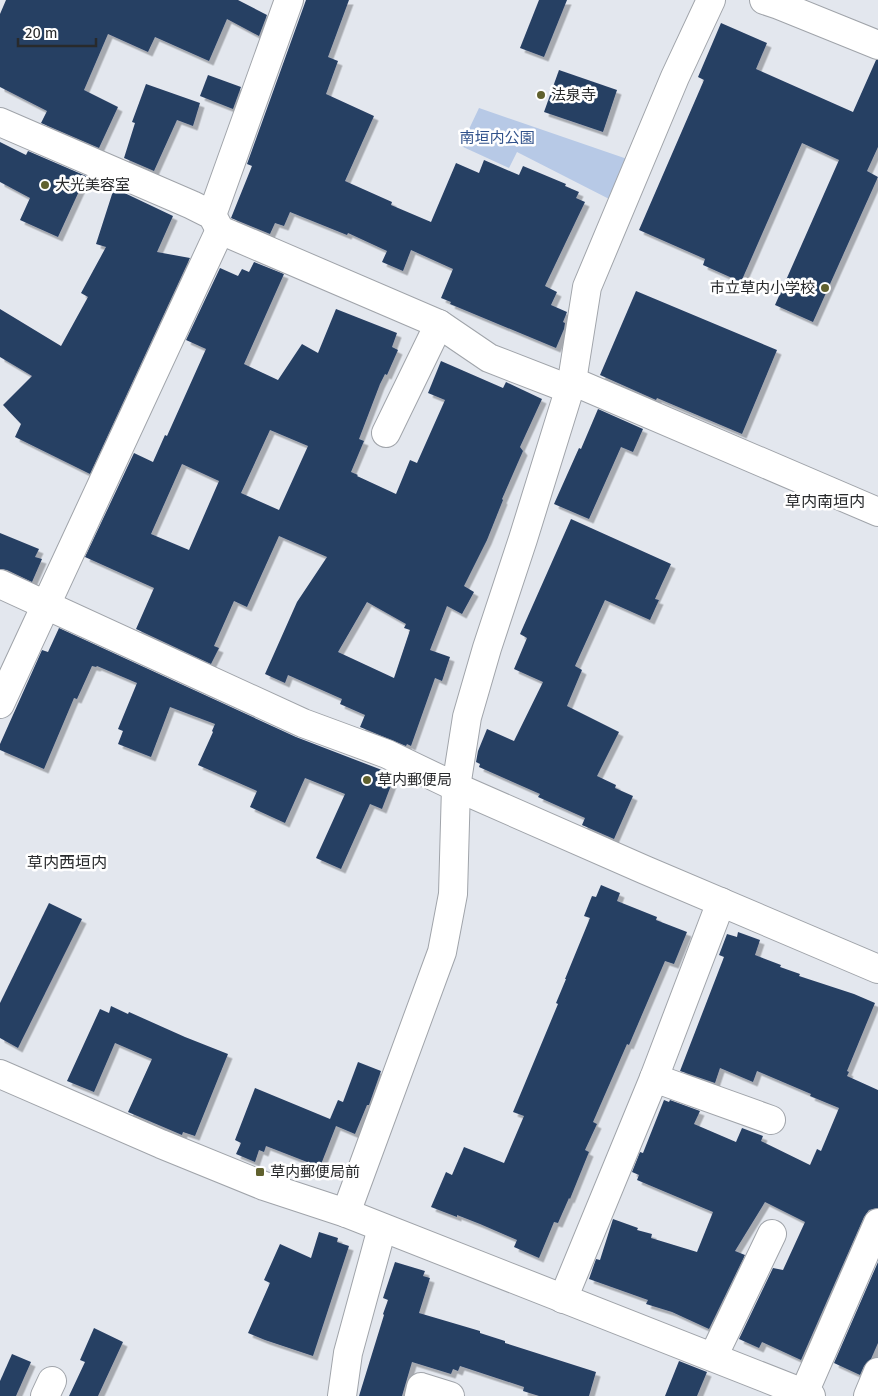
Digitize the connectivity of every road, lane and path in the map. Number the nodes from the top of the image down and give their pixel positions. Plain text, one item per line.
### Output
1 (289, 0) edge
2 (711, 0) edge
3 (774, 2) edge
4 (878, 45) edge
5 (0, 122) edge
6 (216, 222) junction
7 (439, 324) junction
8 (571, 385) junction
9 (386, 433) dead end
10 (878, 512) edge
11 (0, 584) edge
12 (45, 605) junction
13 (0, 704) edge
14 (456, 786) junction
15 (721, 902) junction
16 (878, 969) edge
17 (0, 1074) edge
18 (654, 1078) junction
19 (771, 1120) dead end
20 (346, 1213) junction
21 (878, 1223) edge
22 (382, 1228) junction
23 (772, 1234) dead end
24 (563, 1300) junction
25 (713, 1357) junction
26 (878, 1372) edge
27 (807, 1394) edge
28 (342, 1396) edge
29 (419, 1396) edge
30 (450, 1396) edge
31 (868, 1396) edge

1 - 6 street
2 - 8 street
3 - 4 street
5 - 6 street
6 - 7 street
6 - 12 street
7 - 8 street
7 - 9 street
8 - 10 street
8 - 14 street
11 - 12 street
12 - 13 street
12 - 14 street
14 - 15 street
14 - 20 street
15 - 16 street
15 - 18 street
17 - 20 street
18 - 19 street
18 - 24 street
20 - 22 street
21 - 27 street
22 - 24 street
22 - 28 street
23 - 25 street
24 - 25 street
25 - 27 street
26 - 31 street
29 - 30 street

